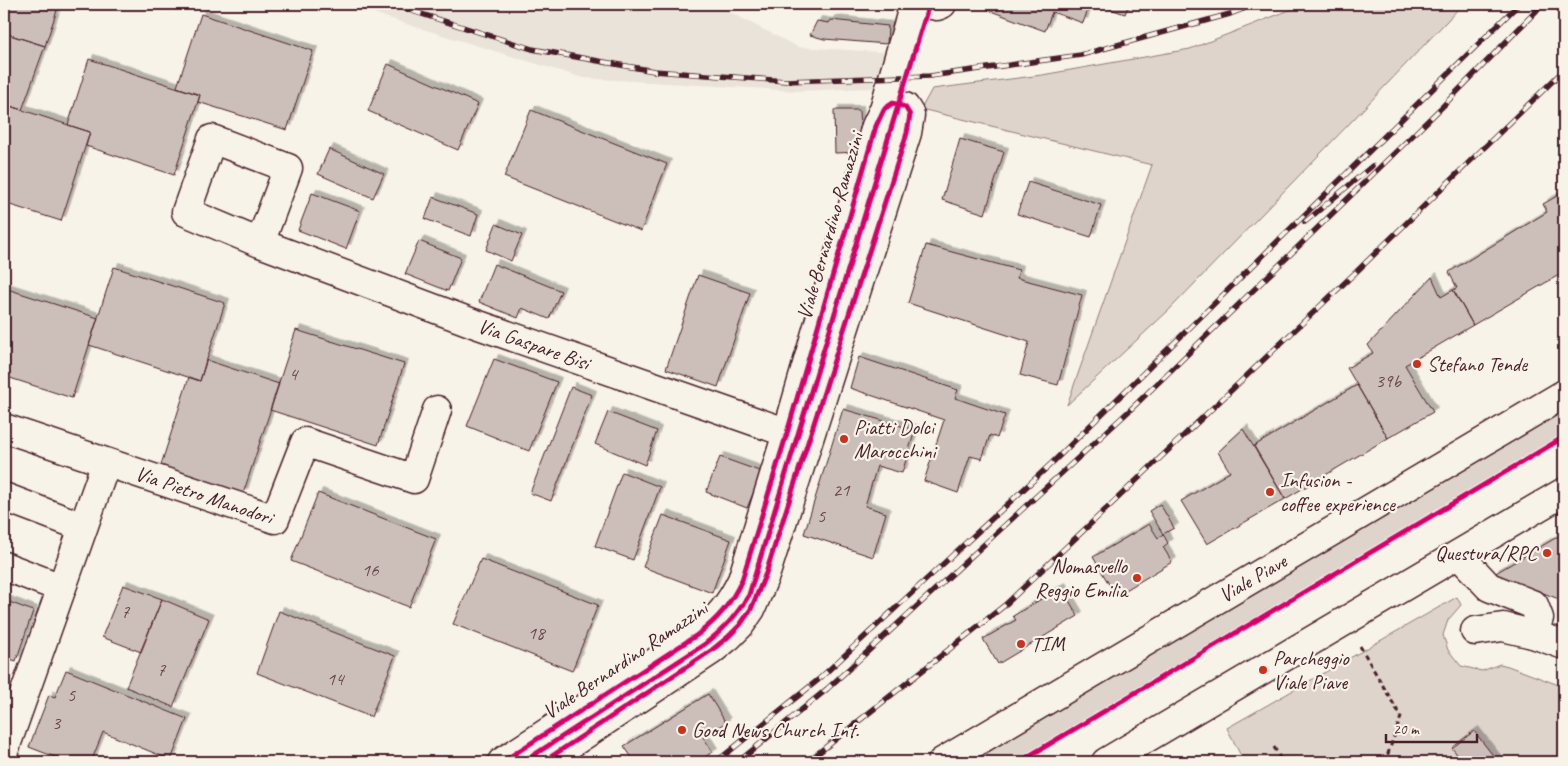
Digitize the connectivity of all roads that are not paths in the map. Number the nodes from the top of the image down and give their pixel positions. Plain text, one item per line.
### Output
1 (914, 4) edge
2 (928, 4) edge
3 (942, 4) edge
4 (260, 243) dead end
5 (1564, 394) edge
6 (438, 410) dead end
7 (4, 428) edge
8 (798, 437) junction
9 (106, 463) junction
10 (1564, 492) edge
11 (4, 497) edge
12 (83, 527) junction
13 (1459, 555) junction
14 (4, 566) edge
15 (61, 588) junction
16 (1475, 631) dead end
17 (1533, 634) junction
18 (1564, 645) edge
19 (4, 751) edge
20 (502, 762) edge
21 (543, 762) edge
22 (942, 762) edge
23 (1106, 762) edge

1 - 8 street, Viale Bernardino Ramazzini
2 - 3 street
4 - 8 street, Via Gaspare Bisi
5 - 22 street, Viale Piave
6 - 9 street, Via Pietro Manodori
7 - 9 street, Via Pietro Manodori
8 - 20 street, Viale Bernardino Ramazzini
8 - 21 street, Viale Bernardino Ramazzini
9 - 12 street, Via Pietro Manodori
10 - 13 street
11 - 12 street
12 - 15 street, Via Pietro Manodori
13 - 17 street
13 - 23 street
14 - 15 street
15 - 19 street, Via Pietro Manodori
16 - 17 street
17 - 18 street

